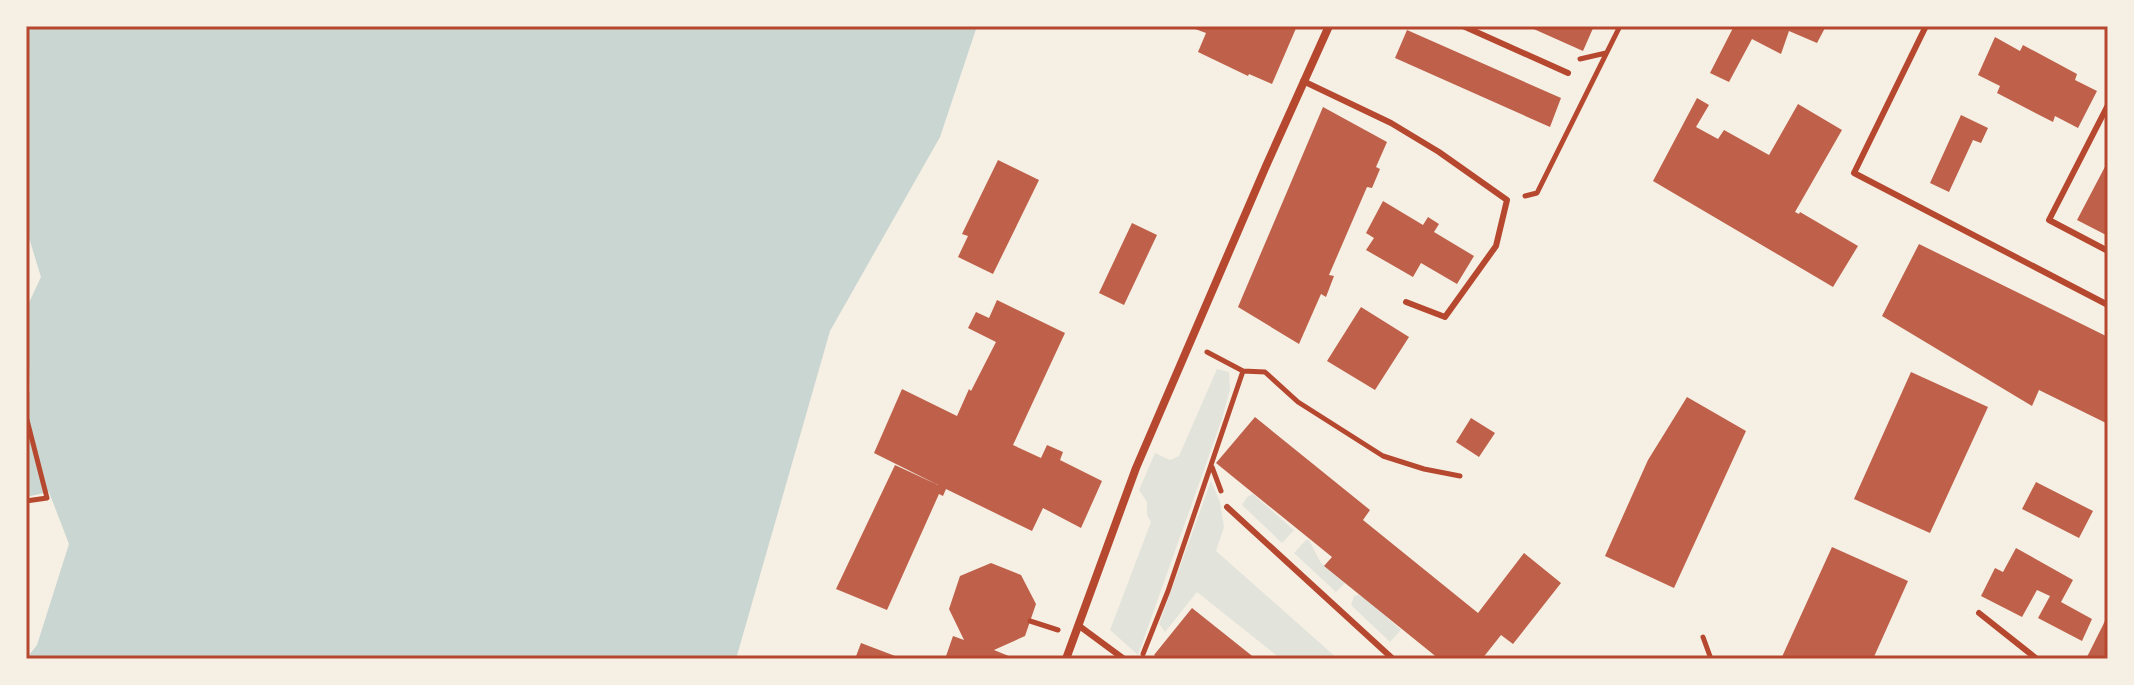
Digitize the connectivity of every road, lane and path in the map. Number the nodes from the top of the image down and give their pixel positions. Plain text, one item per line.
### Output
1 (1329, 26) edge
2 (1463, 26) edge
3 (1620, 26) edge
4 (1926, 26) edge
5 (1568, 73) dead end
6 (1303, 81) junction
7 (2108, 105) edge
8 (1507, 200) junction
9 (2108, 251) edge
10 (1406, 302) dead end
11 (2108, 305) edge
12 (1189, 342) junction
13 (1243, 371) junction
14 (26, 416) edge
15 (1460, 476) dead end
16 (26, 501) edge
17 (1227, 507) dead end
18 (1979, 613) dead end
19 (1030, 621) dead end
20 (1038, 623) dead end
21 (1078, 625) junction
22 (1703, 637) dead end
23 (1066, 659) edge
24 (1124, 659) edge
25 (1141, 659) edge
26 (1393, 659) edge
27 (1711, 659) edge
28 (2037, 659) edge

1 - 6 street
2 - 5 lane
3 - 8 path
4 - 11 lane
6 - 8 lane
6 - 12 street
7 - 9 lane
8 - 10 lane
12 - 13 path
12 - 21 street
13 - 15 path
13 - 25 path
14 - 16 path
17 - 26 lane
18 - 28 lane
19 - 20 path
21 - 23 street
21 - 24 lane
22 - 27 path

